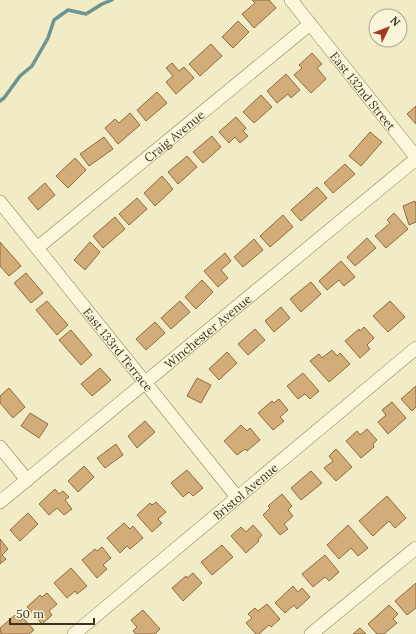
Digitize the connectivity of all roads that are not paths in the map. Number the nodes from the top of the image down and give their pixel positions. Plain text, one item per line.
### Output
1 (291, 0) edge
2 (310, 24) junction
3 (416, 158) edge
4 (0, 202) edge
5 (37, 248) junction
6 (416, 348) edge
7 (145, 382) junction
8 (0, 447) edge
9 (27, 480) junction
10 (237, 498) junction
11 (0, 502) edge
12 (416, 548) edge
13 (82, 631) edge
14 (311, 634) edge

1 - 2 street, East 132nd Street
2 - 3 street, East 132nd Street
2 - 5 street, Craig Avenue
3 - 7 street, Winchester Avenue
4 - 5 street, East 133rd Terrace
5 - 7 street, East 133rd Terrace
6 - 10 street, Bristol Avenue
7 - 9 street, Winchester Avenue
7 - 10 street, East 133rd Terrace
8 - 9 street
9 - 11 street, Winchester Avenue
10 - 13 street, Bristol Avenue
12 - 14 street

